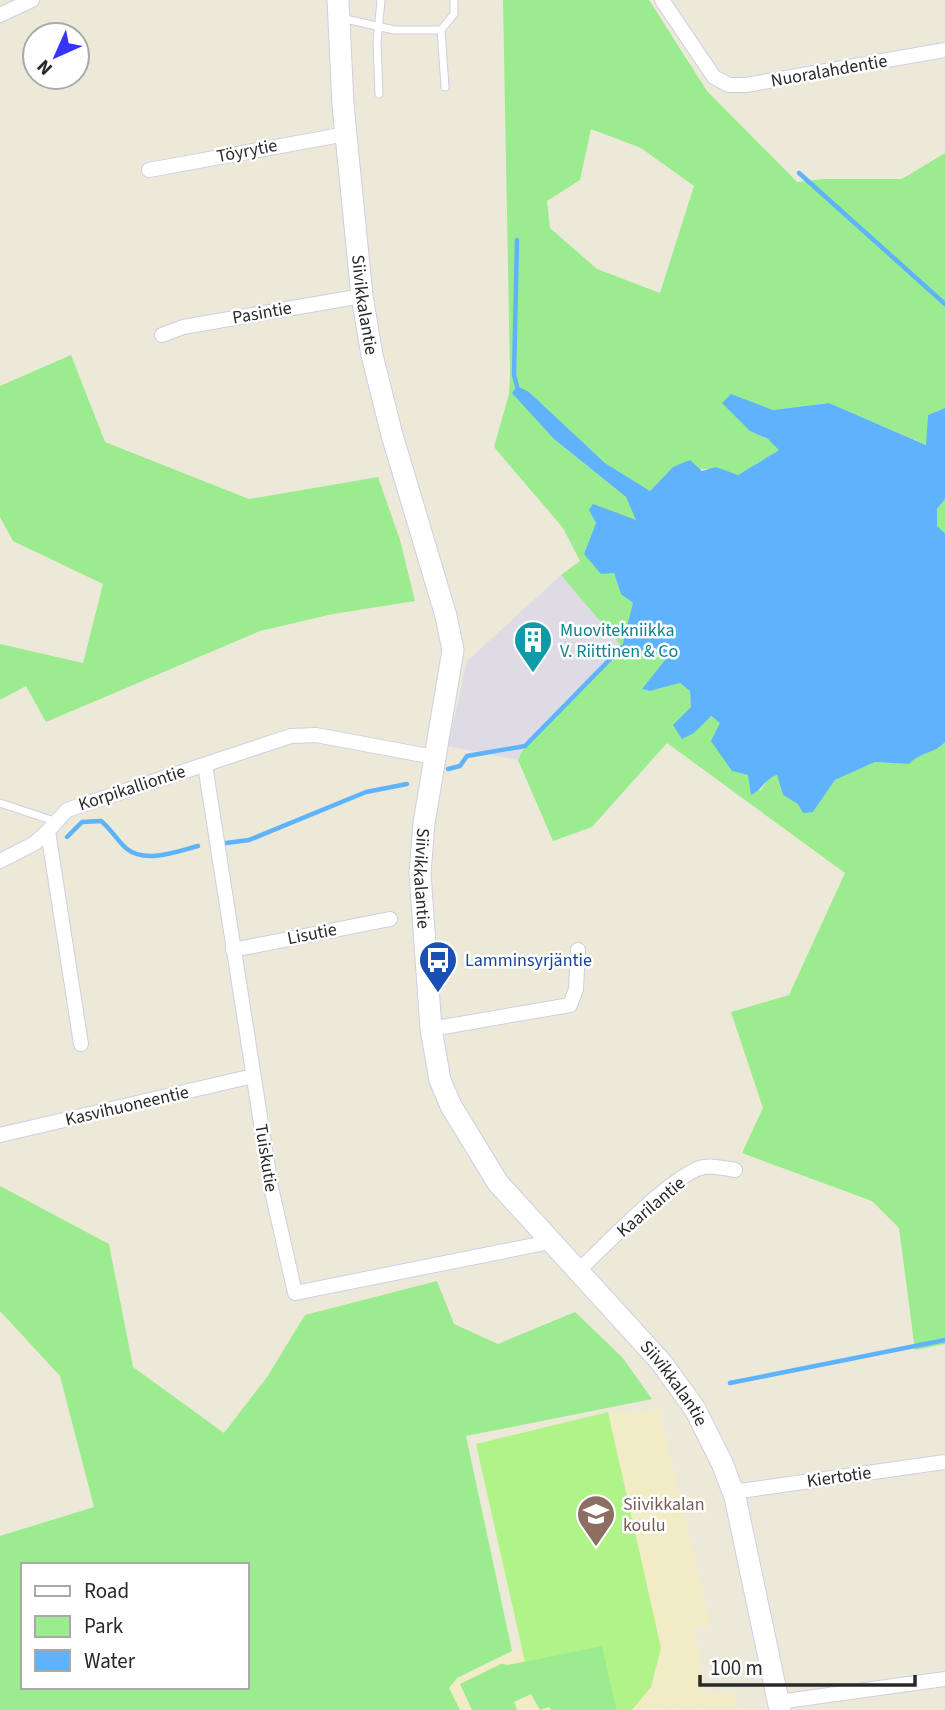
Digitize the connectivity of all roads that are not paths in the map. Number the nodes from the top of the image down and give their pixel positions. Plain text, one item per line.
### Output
1 (32, 0) edge
2 (381, 0) edge
3 (454, 0) edge
4 (662, 0) edge
5 (337, 9) edge
6 (0, 15) edge
7 (379, 26) junction
8 (441, 30) junction
9 (945, 50) edge
10 (445, 87) dead end
11 (379, 94) dead end
12 (346, 134) junction
13 (149, 170) dead end
14 (362, 296) junction
15 (162, 335) dead end
16 (434, 757) junction
17 (205, 765) junction
18 (0, 803) edge
19 (51, 826) junction
20 (0, 861) edge
21 (390, 919) dead end
22 (233, 950) junction
23 (578, 950) dead end
24 (431, 1029) junction
25 (80, 1044) dead end
26 (253, 1076) junction
27 (0, 1135) edge
28 (734, 1170) dead end
29 (550, 1242) junction
30 (578, 1272) junction
31 (945, 1462) edge
32 (733, 1492) junction
33 (945, 1679) edge
34 (779, 1706) edge

1 - 6 street
2 - 7 lane
3 - 8 lane
4 - 9 street, Nuoralahdentie
5 - 7 lane
5 - 12 main road, Siivikkalantie
7 - 8 lane
7 - 11 lane
8 - 10 lane
12 - 13 street, Töyrytie
12 - 14 main road, Siivikkalantie
14 - 15 street, Pasintie
14 - 16 main road, Siivikkalantie
16 - 17 street, Korpikalliontie
16 - 24 main road, Siivikkalantie
17 - 19 street, Korpikalliontie
17 - 22 street, Tuiskutie
18 - 19 lane
19 - 20 street, Korpikalliontie
19 - 25 street
21 - 22 street, Lisutie
22 - 26 street, Tuiskutie
23 - 24 street
24 - 29 main road, Siivikkalantie
26 - 27 street, Kasvihuoneentie
26 - 29 street, Tuiskutie
28 - 30 street, Kaarilantie
29 - 30 main road, Siivikkalantie
30 - 32 main road, Siivikkalantie
31 - 32 street, Kiertotie
32 - 34 main road, Siivikkalantie
33 - 34 street

